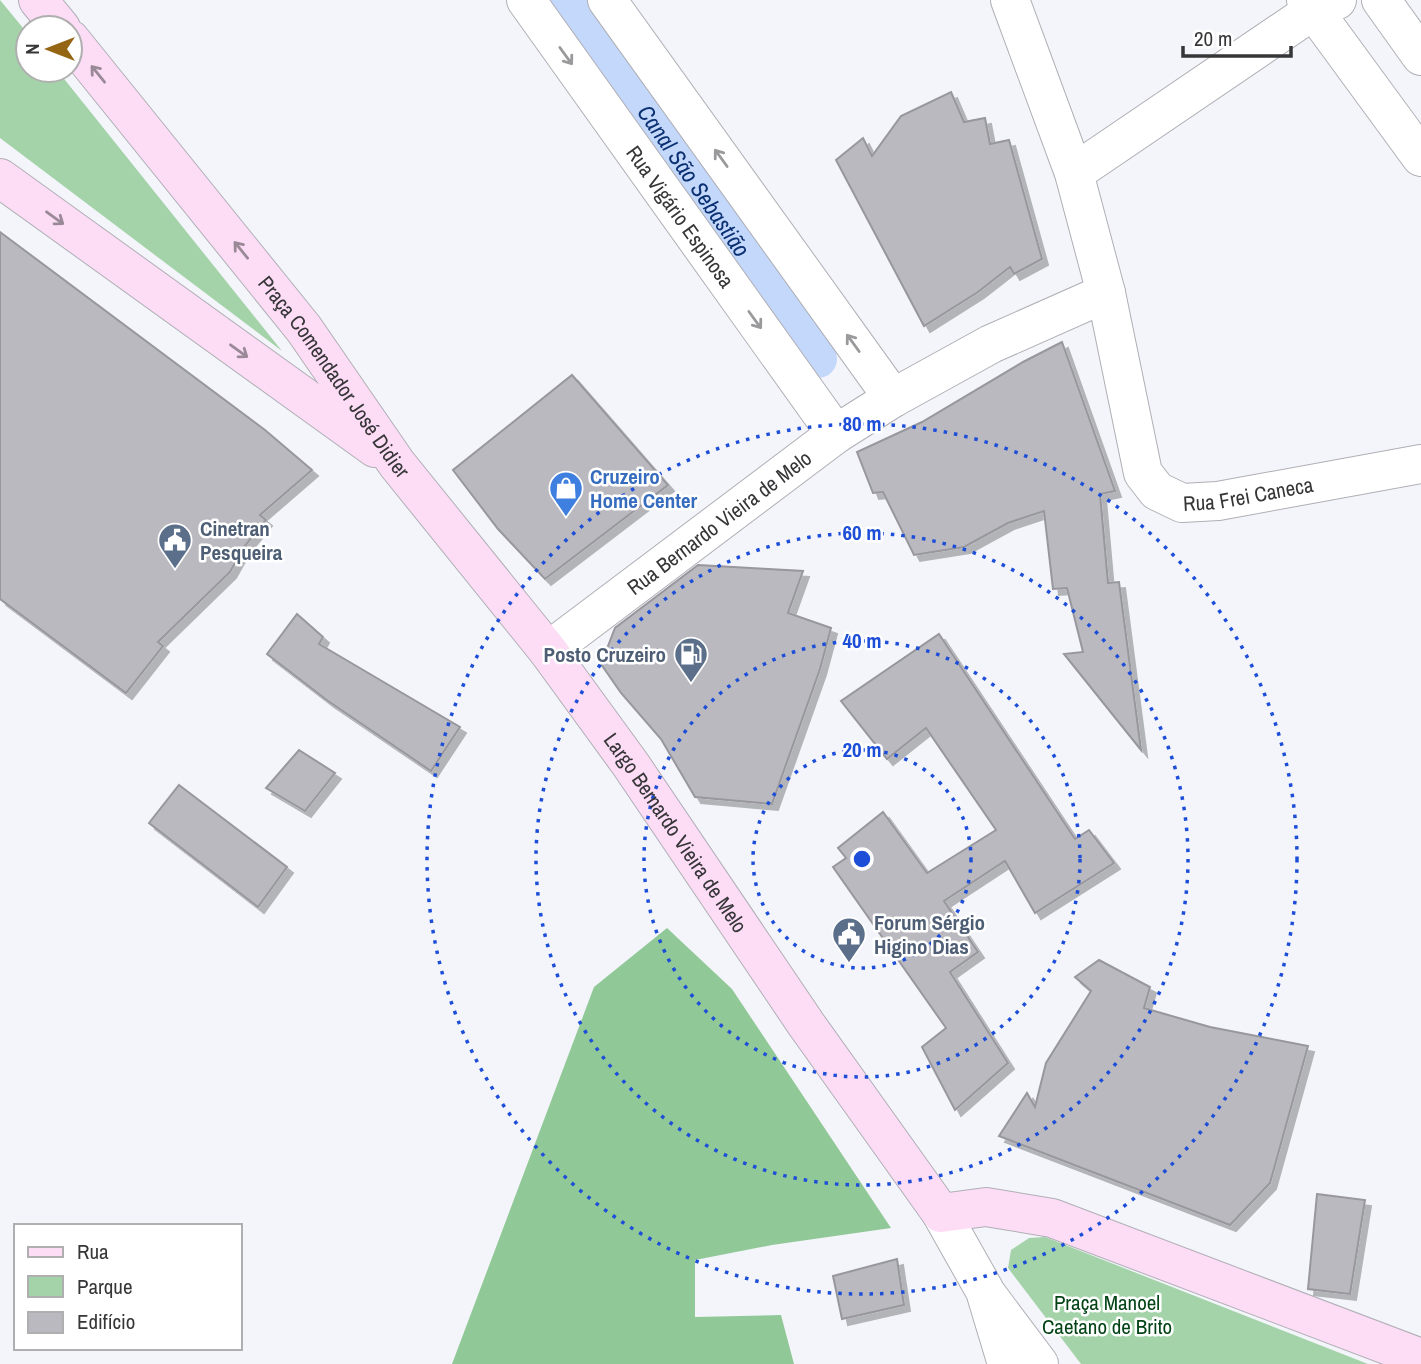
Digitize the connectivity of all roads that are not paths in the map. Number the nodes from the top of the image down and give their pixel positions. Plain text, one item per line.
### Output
1 (38, 0) edge
2 (526, 0) edge
3 (1010, 0) edge
4 (1381, 0) edge
5 (1319, 3) edge
6 (611, 4) edge
7 (50, 14) edge
8 (84, 56) edge
9 (1421, 56) edge
10 (1421, 156) edge
11 (1074, 173) junction
12 (0, 178) edge
13 (1106, 293) junction
14 (893, 398) junction
15 (836, 434) junction
16 (397, 464) junction
17 (1421, 464) edge
18 (548, 651) junction
19 (942, 1213) junction
20 (985, 1291) junction
21 (1421, 1358) edge
22 (1007, 1364) edge
23 (1039, 1364) edge

1 - 7 main road
2 -> 15 street, Rua Vigário Espinosa
3 - 11 street
4 - 9 street
5 - 10 street
5 - 11 street
14 -> 6 street
16 -> 8 main road, Praça Comendador José Didier
11 - 13 street
12 -> 16 main road, Praça Comendador José Didier
13 - 14 street, Rua Bernardo Vieira de Melo
13 - 17 street, Rua Frei Caneca
14 - 15 street, Rua Bernardo Vieira de Melo
15 - 18 street, Rua Bernardo Vieira de Melo
16 - 18 main road, Largo Bernardo Vieira de Melo
18 - 19 main road, Largo Bernardo Vieira de Melo
19 - 20 street
19 - 21 main road
20 - 22 street
20 - 23 street

